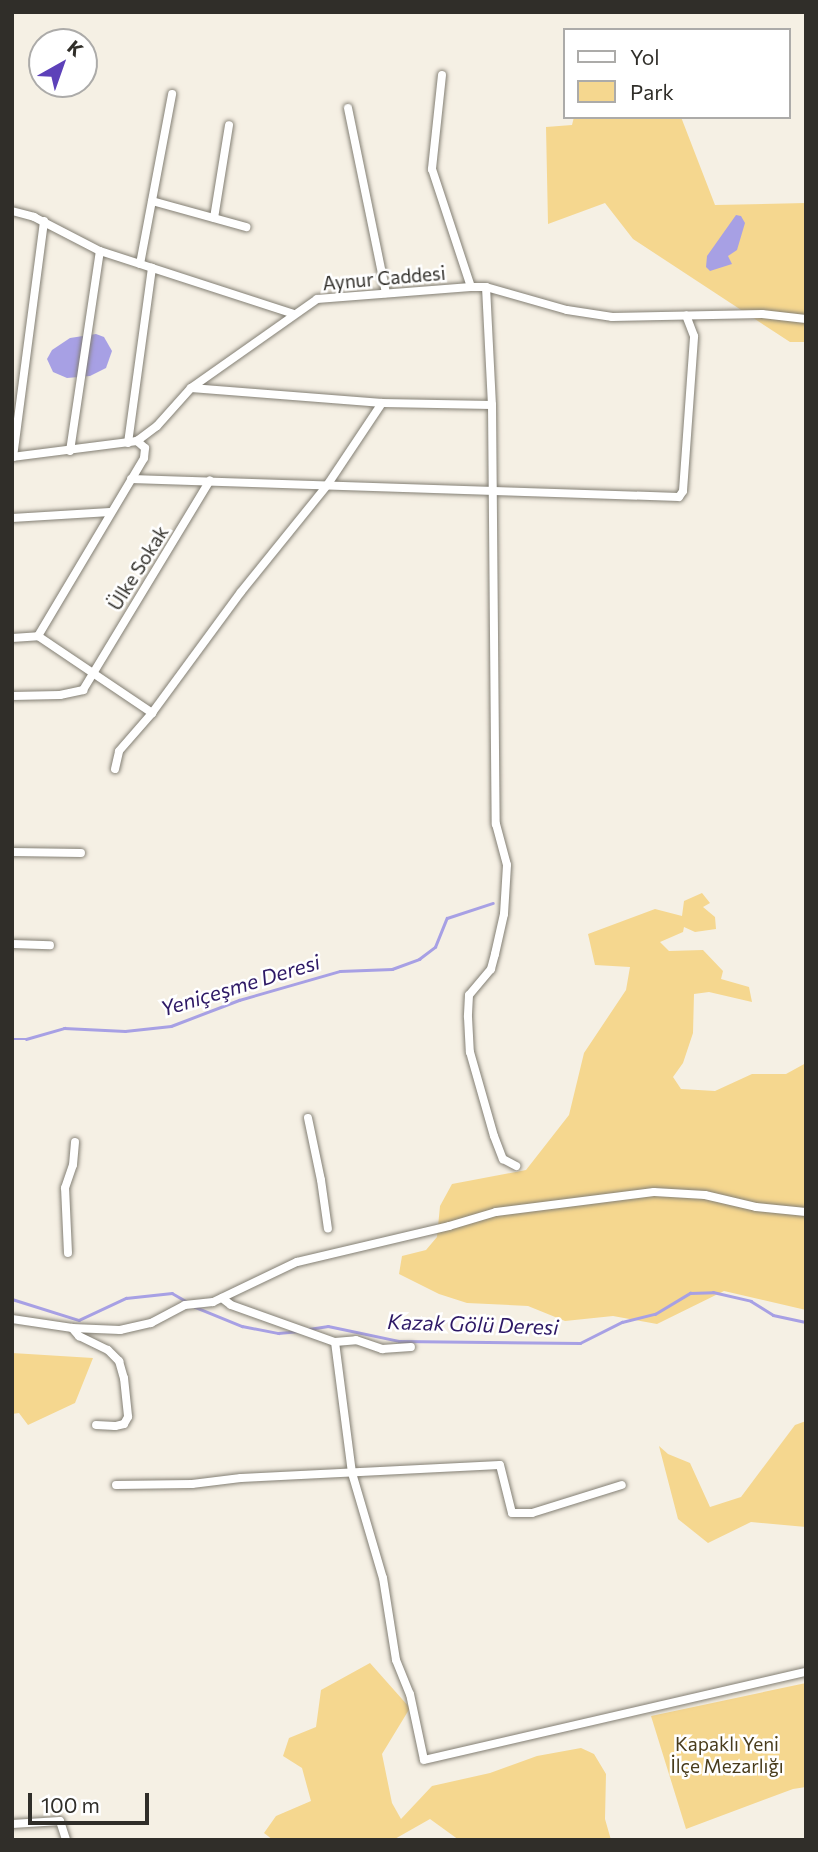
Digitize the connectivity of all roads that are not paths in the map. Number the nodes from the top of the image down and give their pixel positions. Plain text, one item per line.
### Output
1 (442, 75) dead end
2 (172, 94) dead end
3 (348, 108) dead end
4 (229, 125) dead end
5 (152, 201) junction
6 (12, 211) edge
7 (214, 218) junction
8 (44, 222) junction
9 (246, 227) dead end
10 (100, 251) junction
11 (140, 264) junction
12 (152, 268) junction
13 (471, 286) junction
14 (486, 287) junction
15 (386, 293) junction
16 (294, 314) junction
17 (686, 315) junction
18 (806, 319) edge
19 (191, 388) junction
20 (382, 403) junction
21 (492, 405) junction
22 (15, 427) edge
23 (133, 442) junction
24 (70, 451) junction
25 (13, 457) edge
26 (131, 479) junction
27 (211, 480) junction
28 (328, 484) junction
29 (492, 489) junction
30 (110, 512) junction
31 (12, 518) edge
32 (38, 636) junction
33 (12, 638) edge
34 (93, 673) junction
35 (12, 696) edge
36 (152, 713) junction
37 (115, 769) dead end
38 (12, 852) edge
39 (81, 853) dead end
40 (12, 944) edge
41 (50, 945) dead end
42 (308, 1118) dead end
43 (75, 1142) dead end
44 (516, 1166) dead end
45 (806, 1212) edge
46 (328, 1229) dead end
47 (68, 1253) dead end
48 (222, 1298) junction
49 (12, 1320) edge
50 (72, 1328) junction
51 (335, 1342) junction
52 (411, 1347) dead end
53 (96, 1424) dead end
54 (352, 1473) junction
55 (116, 1485) dead end
56 (622, 1485) dead end
57 (806, 1672) edge
58 (12, 1824) edge
59 (66, 1840) edge

1 - 13 street
2 - 5 street
3 - 15 street
4 - 7 street
5 - 7 street
5 - 11 street
6 - 8 street
7 - 9 street
8 - 10 street
8 - 22 street
10 - 11 street
10 - 24 street
11 - 12 street
12 - 16 street
12 - 23 street
13 - 14 street, Aynur Caddesi
13 - 15 street, Aynur Caddesi
14 - 17 street, Aynur Caddesi
14 - 21 street
15 - 16 street, Aynur Caddesi
16 - 19 street, Aynur Caddesi
17 - 18 street, Aynur Caddesi
17 - 29 street
19 - 20 street
19 - 23 street, Aynur Caddesi
20 - 21 street
20 - 28 street
21 - 29 street
22 - 25 street
23 - 24 street
23 - 26 street
24 - 25 street
26 - 27 street
26 - 30 street
27 - 28 street
27 - 34 street, Ülke Sokak
28 - 29 street
28 - 36 street
29 - 44 street
30 - 31 street
30 - 32 street
32 - 33 street
32 - 34 street
34 - 35 street, Ülke Sokak
34 - 36 street
36 - 37 street
38 - 39 street
40 - 41 street
42 - 46 street
43 - 47 street
45 - 48 street
48 - 50 street
48 - 51 street
49 - 50 street
50 - 53 street
51 - 52 street
51 - 54 street
54 - 55 street
54 - 56 street
54 - 57 street
58 - 59 street

